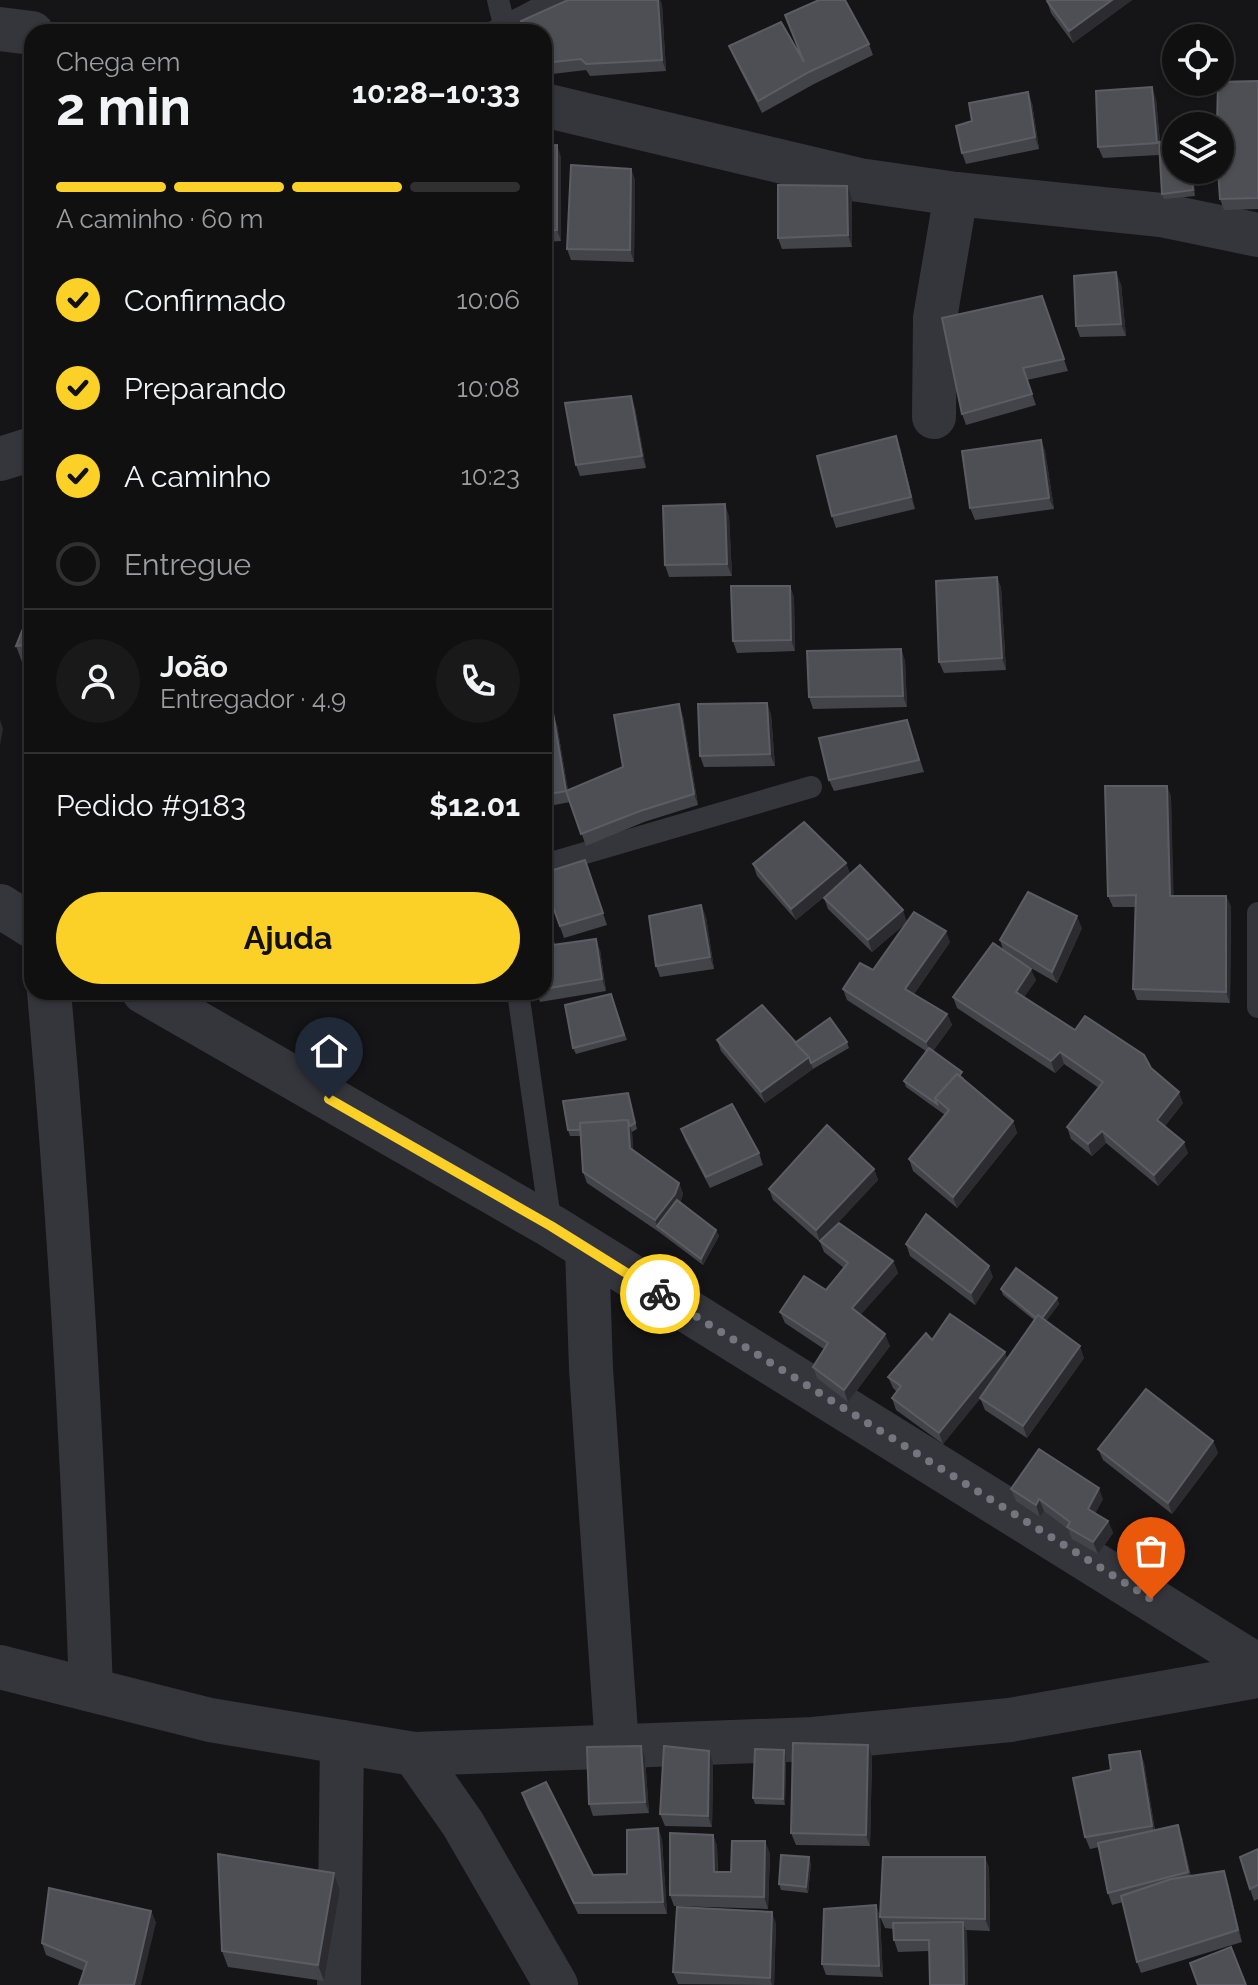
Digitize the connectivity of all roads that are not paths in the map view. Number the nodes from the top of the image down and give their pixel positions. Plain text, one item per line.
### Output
1 (498, 0) edge
2 (555, 0) edge
3 (500, 24) edge
4 (510, 24) edge
5 (0, 29) edge
6 (24, 32) edge
7 (552, 107) edge
8 (956, 194) junction
9 (1258, 235) edge
10 (934, 417) dead end
11 (24, 452) edge
12 (0, 459) edge
13 (811, 787) dead end
14 (552, 863) edge
15 (0, 906) edge
16 (1258, 913) edge
17 (24, 921) edge
18 (50, 1000) edge
19 (158, 1000) edge
20 (519, 1000) edge
21 (1258, 1007) edge
22 (551, 1226) junction
23 (587, 1249) junction
24 (1258, 1666) edge
25 (0, 1667) edge
26 (1258, 1676) edge
27 (91, 1690) junction
28 (342, 1742) junction
29 (617, 1747) junction
30 (414, 1754) junction
31 (339, 1985) edge
32 (556, 1985) edge

1 - 3 lane
2 - 4 lane
5 - 6 street
7 - 8 street
8 - 9 street
8 - 10 street
11 - 12 street
13 - 14 lane
15 - 17 street
16 - 21 lane
18 - 27 street
19 - 22 street
20 - 22 lane
22 - 23 street
23 - 24 street
23 - 29 street
25 - 27 street
26 - 29 street
27 - 28 street
28 - 30 street
28 - 31 street
29 - 30 street
30 - 32 street

